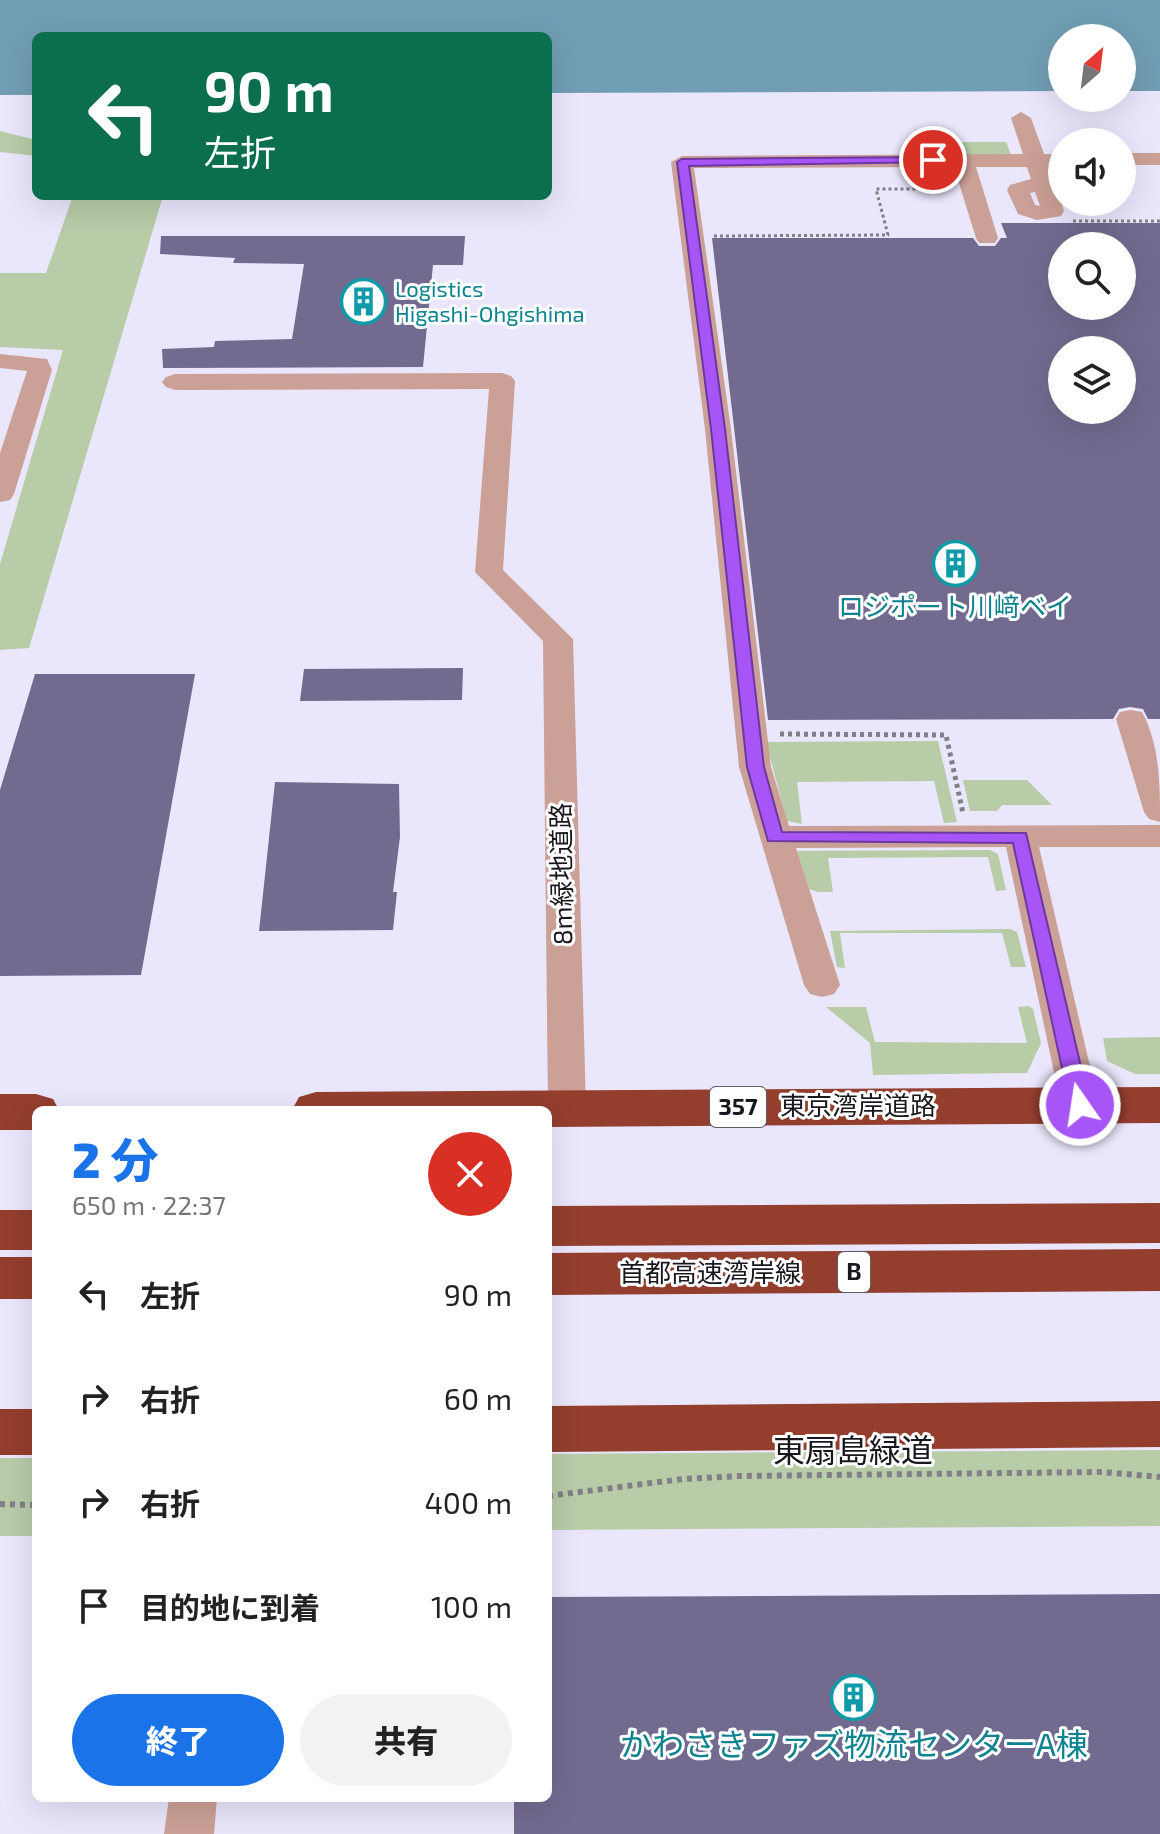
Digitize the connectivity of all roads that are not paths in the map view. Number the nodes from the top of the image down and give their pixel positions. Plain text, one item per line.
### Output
1 (1012, 118) dead end
2 (1136, 159) edge
3 (1160, 159) edge
4 (963, 160) junction
5 (1026, 160) junction
6 (1048, 160) edge
7 (1044, 186) edge
8 (987, 238) dead end
9 (0, 361) edge
10 (175, 382) dead end
11 (0, 494) edge
12 (1131, 719) dead end
13 (1160, 812) edge
14 (1160, 836) edge
15 (775, 837) junction
16 (1020, 837) junction
17 (822, 985) dead end
18 (1080, 1105) junction
19 (1160, 1105) edge
20 (552, 1108) edge
21 (567, 1108) junction
22 (0, 1112) edge
23 (32, 1112) edge
24 (1160, 1223) edge
25 (552, 1226) edge
26 (0, 1230) edge
27 (32, 1230) edge
28 (1160, 1270) edge
29 (552, 1274) edge
30 (0, 1278) edge
31 (32, 1278) edge
32 (1160, 1424) edge
33 (552, 1429) edge
34 (0, 1432) edge
35 (32, 1432) edge
36 (193, 1802) edge
37 (189, 1834) edge

1 - 5 street
2 - 3 street
4 - 5 street
4 - 8 street
4 - 15 street
5 - 6 street
5 - 7 street
9 - 11 street
10 - 21 street, 8m緑地道路
12 - 13 street
14 - 16 street
15 - 16 street
15 - 17 street
16 - 18 street
18 - 19 highway, 東京湾岸道路 / 357
18 - 21 highway, 東京湾岸道路 / 357
20 - 21 highway, 東京湾岸道路 / 357
22 - 23 highway
24 - 25 highway, 首都高速湾岸線 / B
26 - 27 highway
28 - 29 highway, 首都高速湾岸線 / B
30 - 31 highway
32 - 33 highway
34 - 35 highway
36 - 37 street

